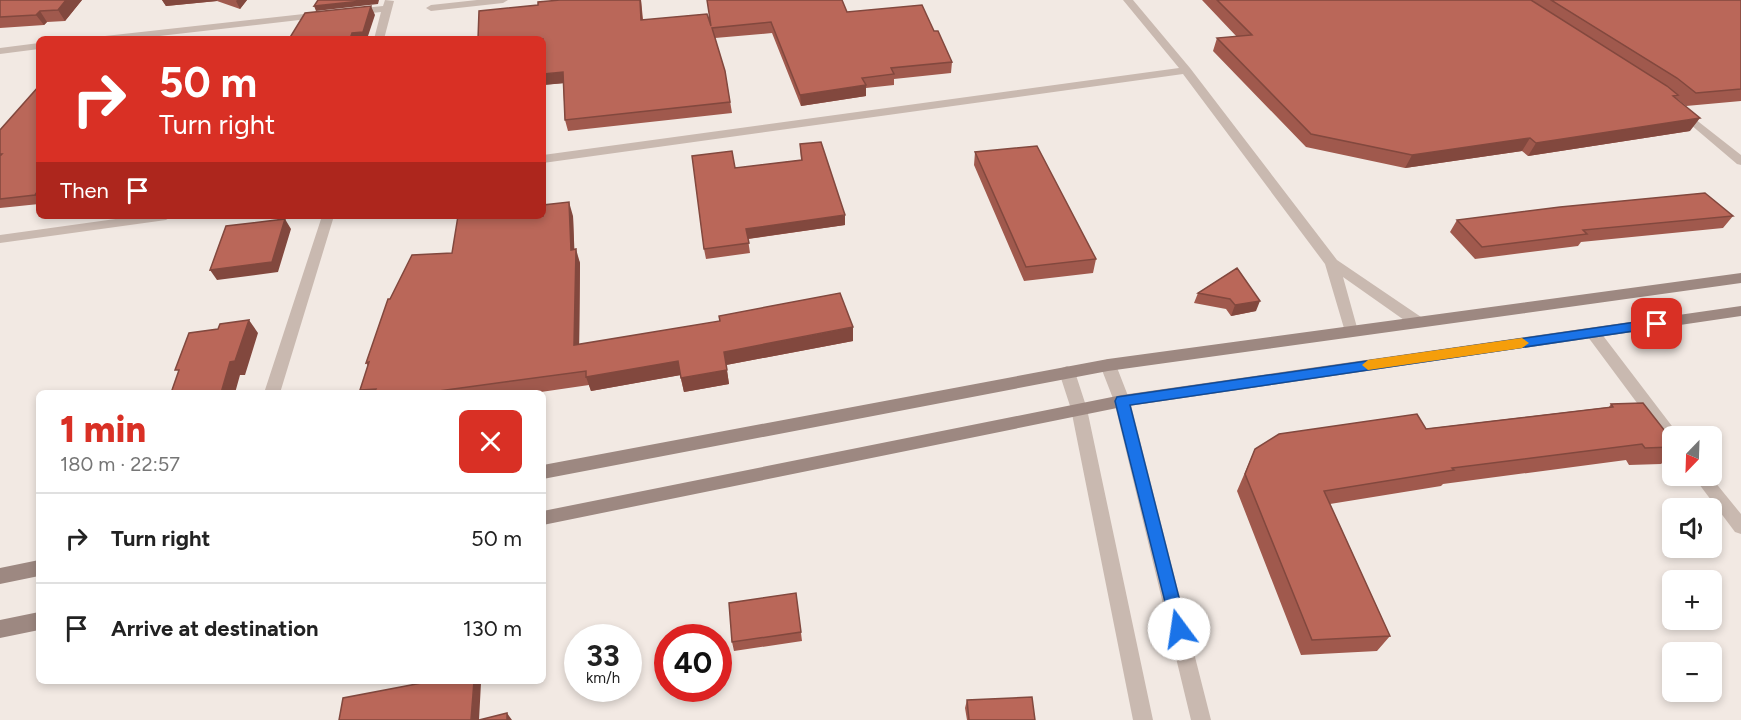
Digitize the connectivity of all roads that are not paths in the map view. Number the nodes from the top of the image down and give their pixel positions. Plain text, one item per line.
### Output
1 (503, 0) edge
2 (1128, 0) edge
3 (388, 4) edge
4 (431, 8) dead end
5 (340, 13) edge
6 (328, 15) edge
7 (133, 36) edge
8 (380, 36) edge
9 (36, 46) edge
10 (0, 51) edge
11 (1186, 70) junction
12 (1671, 102) edge
13 (546, 159) edge
14 (1741, 161) edge
15 (143, 219) edge
16 (327, 219) edge
17 (0, 238) edge
18 (1332, 263) junction
19 (1741, 278) edge
20 (1741, 311) edge
21 (1419, 323) junction
22 (1351, 331) junction
23 (1593, 333) junction
24 (1108, 365) junction
25 (1067, 372) junction
26 (273, 390) edge
27 (1122, 401) junction
28 (1079, 409) junction
29 (1663, 426) edge
30 (546, 471) edge
31 (1709, 486) edge
32 (546, 517) edge
33 (1741, 527) edge
34 (36, 569) edge
35 (0, 576) edge
36 (36, 622) edge
37 (0, 628) edge
38 (1143, 720) edge
39 (1201, 720) edge

1 - 4 street
2 - 11 street
3 - 5 street
3 - 8 street
6 - 7 street
9 - 10 street
11 - 13 street
11 - 18 street
12 - 14 street
15 - 17 street
16 - 26 street
18 - 21 street
18 - 22 street
19 - 21 main road
20 - 23 main road
21 - 22 main road
22 - 24 main road
23 - 27 main road
23 - 29 street
24 - 25 main road
24 - 27 street
25 - 28 street
25 - 30 main road
27 - 28 main road
27 - 39 street
28 - 32 main road
28 - 38 street
31 - 33 street
34 - 35 main road
36 - 37 main road

